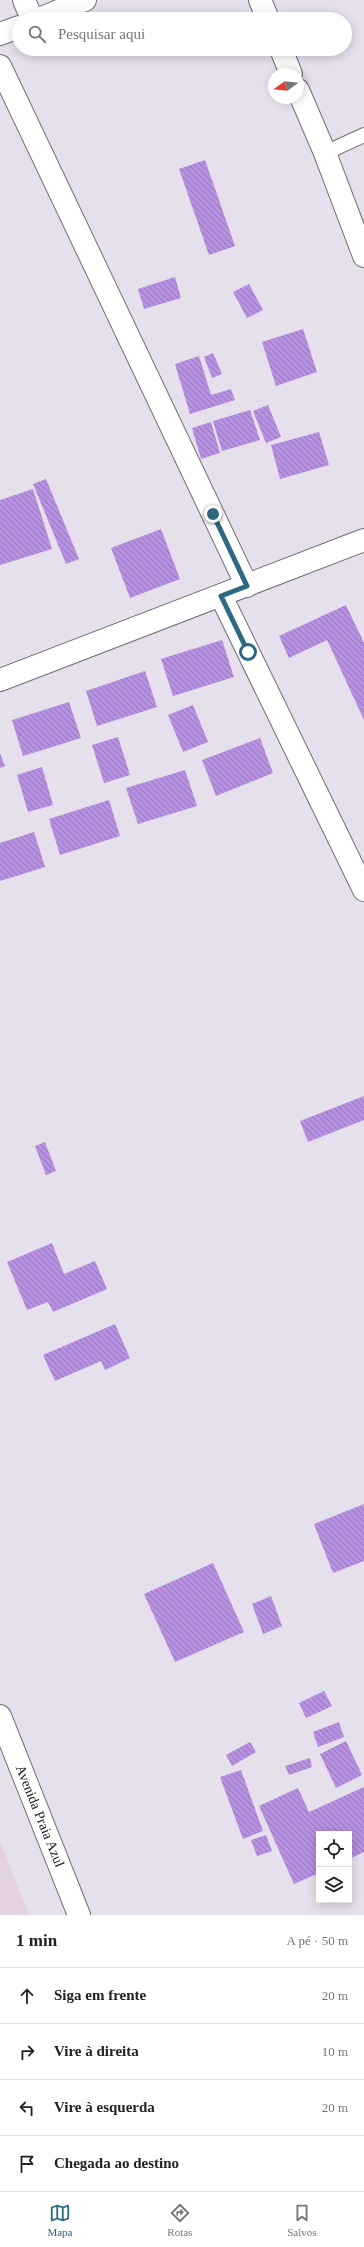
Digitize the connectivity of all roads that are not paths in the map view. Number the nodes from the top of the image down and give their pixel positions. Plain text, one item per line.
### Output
1 (24, 0) edge
2 (85, 0) edge
3 (260, 0) edge
4 (29, 12) edge
5 (56, 12) edge
6 (265, 12) edge
7 (12, 30) edge
8 (0, 34) edge
9 (284, 56) edge
10 (0, 66) edge
11 (289, 68) edge
12 (304, 104) edge
13 (364, 135) edge
14 (325, 153) junction
15 (364, 256) edge
16 (364, 540) edge
17 (247, 586) junction
18 (221, 596) junction
19 (0, 680) edge
20 (364, 890) edge
21 (0, 1716) edge
22 (79, 1915) edge

1 - 4 street
2 - 5 street
3 - 6 street
7 - 8 street
9 - 11 street
10 - 17 street
12 - 14 street
13 - 14 lane
14 - 15 street
16 - 17 street
17 - 18 street
18 - 19 street
18 - 20 street
21 - 22 street, Avenida Praia Azul

